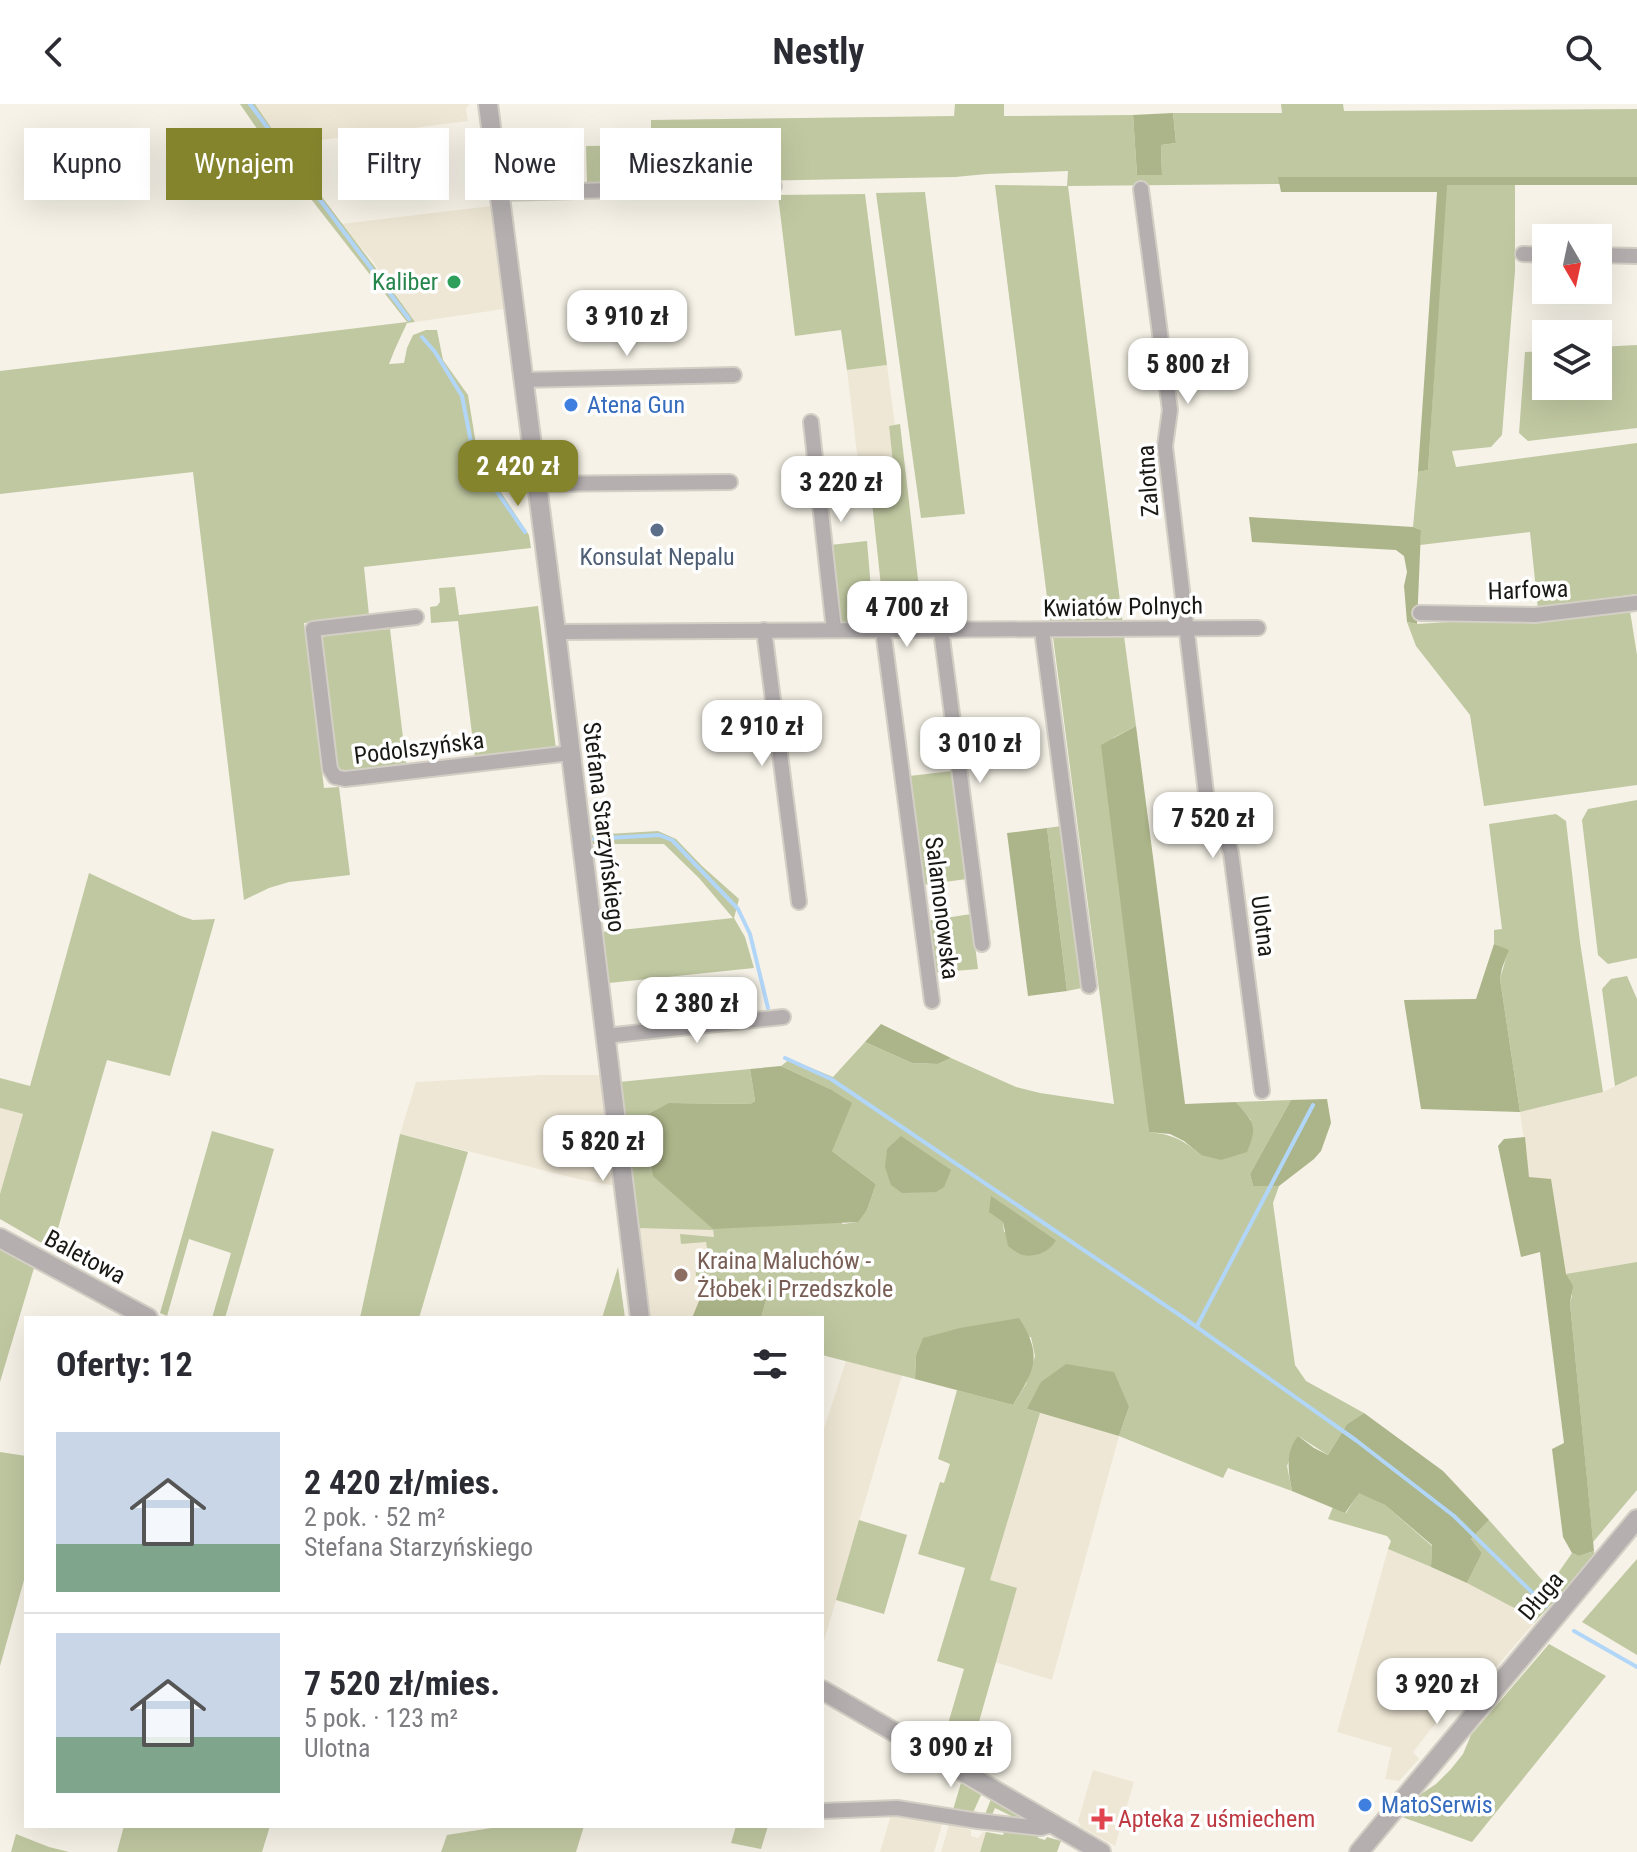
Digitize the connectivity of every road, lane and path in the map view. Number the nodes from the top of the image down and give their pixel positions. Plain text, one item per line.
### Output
1 (488, 104) edge
2 (491, 128) edge
3 (1141, 189) dead end
4 (501, 200) edge
5 (1523, 254) dead end
6 (1532, 254) edge
7 (1612, 255) edge
8 (1637, 256) edge
9 (734, 375) dead end
10 (523, 380) junction
11 (811, 422) dead end
12 (730, 482) dead end
13 (536, 484) junction
14 (1637, 603) edge
15 (1420, 613) dead end
16 (416, 617) dead end
17 (1185, 628) junction
18 (1258, 628) dead end
19 (764, 630) junction
20 (834, 630) junction
21 (883, 630) junction
22 (941, 630) junction
23 (1042, 630) junction
24 (556, 632) junction
25 (571, 753) junction
26 (799, 902) dead end
27 (982, 944) dead end
28 (1089, 986) dead end
29 (932, 1001) dead end
30 (783, 1017) dead end
31 (605, 1036) junction
32 (1262, 1091) dead end
33 (0, 1238) edge
34 (144, 1316) edge
35 (640, 1316) edge
36 (1637, 1519) edge
37 (824, 1691) edge
38 (824, 1811) edge
39 (1053, 1824) junction
40 (1101, 1852) edge
41 (1359, 1852) edge

1 - 2 street, Stefana Starzyńskiego
3 - 17 street, Zalotna
4 - 10 street, Stefana Starzyńskiego
5 - 6 street
7 - 8 street
9 - 10 street
10 - 13 street, Stefana Starzyńskiego
11 - 20 street
12 - 13 street
13 - 24 street, Stefana Starzyńskiego
14 - 15 street, Harfowa
16 - 25 street, Podolszyńska
17 - 18 street, Kwiatów Polnych
17 - 23 street, Kwiatów Polnych
17 - 32 street, Ulotna
19 - 20 street, Kwiatów Polnych
19 - 24 street, Kwiatów Polnych
19 - 26 street
20 - 21 street, Kwiatów Polnych
21 - 22 street, Kwiatów Polnych
21 - 29 street, Salamonowska
22 - 23 street, Kwiatów Polnych
22 - 27 street
23 - 28 street
24 - 25 street, Stefana Starzyńskiego
25 - 31 street, Stefana Starzyńskiego
30 - 31 street
31 - 35 street, Stefana Starzyńskiego
33 - 34 street, Baletowa
36 - 41 street, Długa
37 - 39 street
38 - 39 street
39 - 40 street

